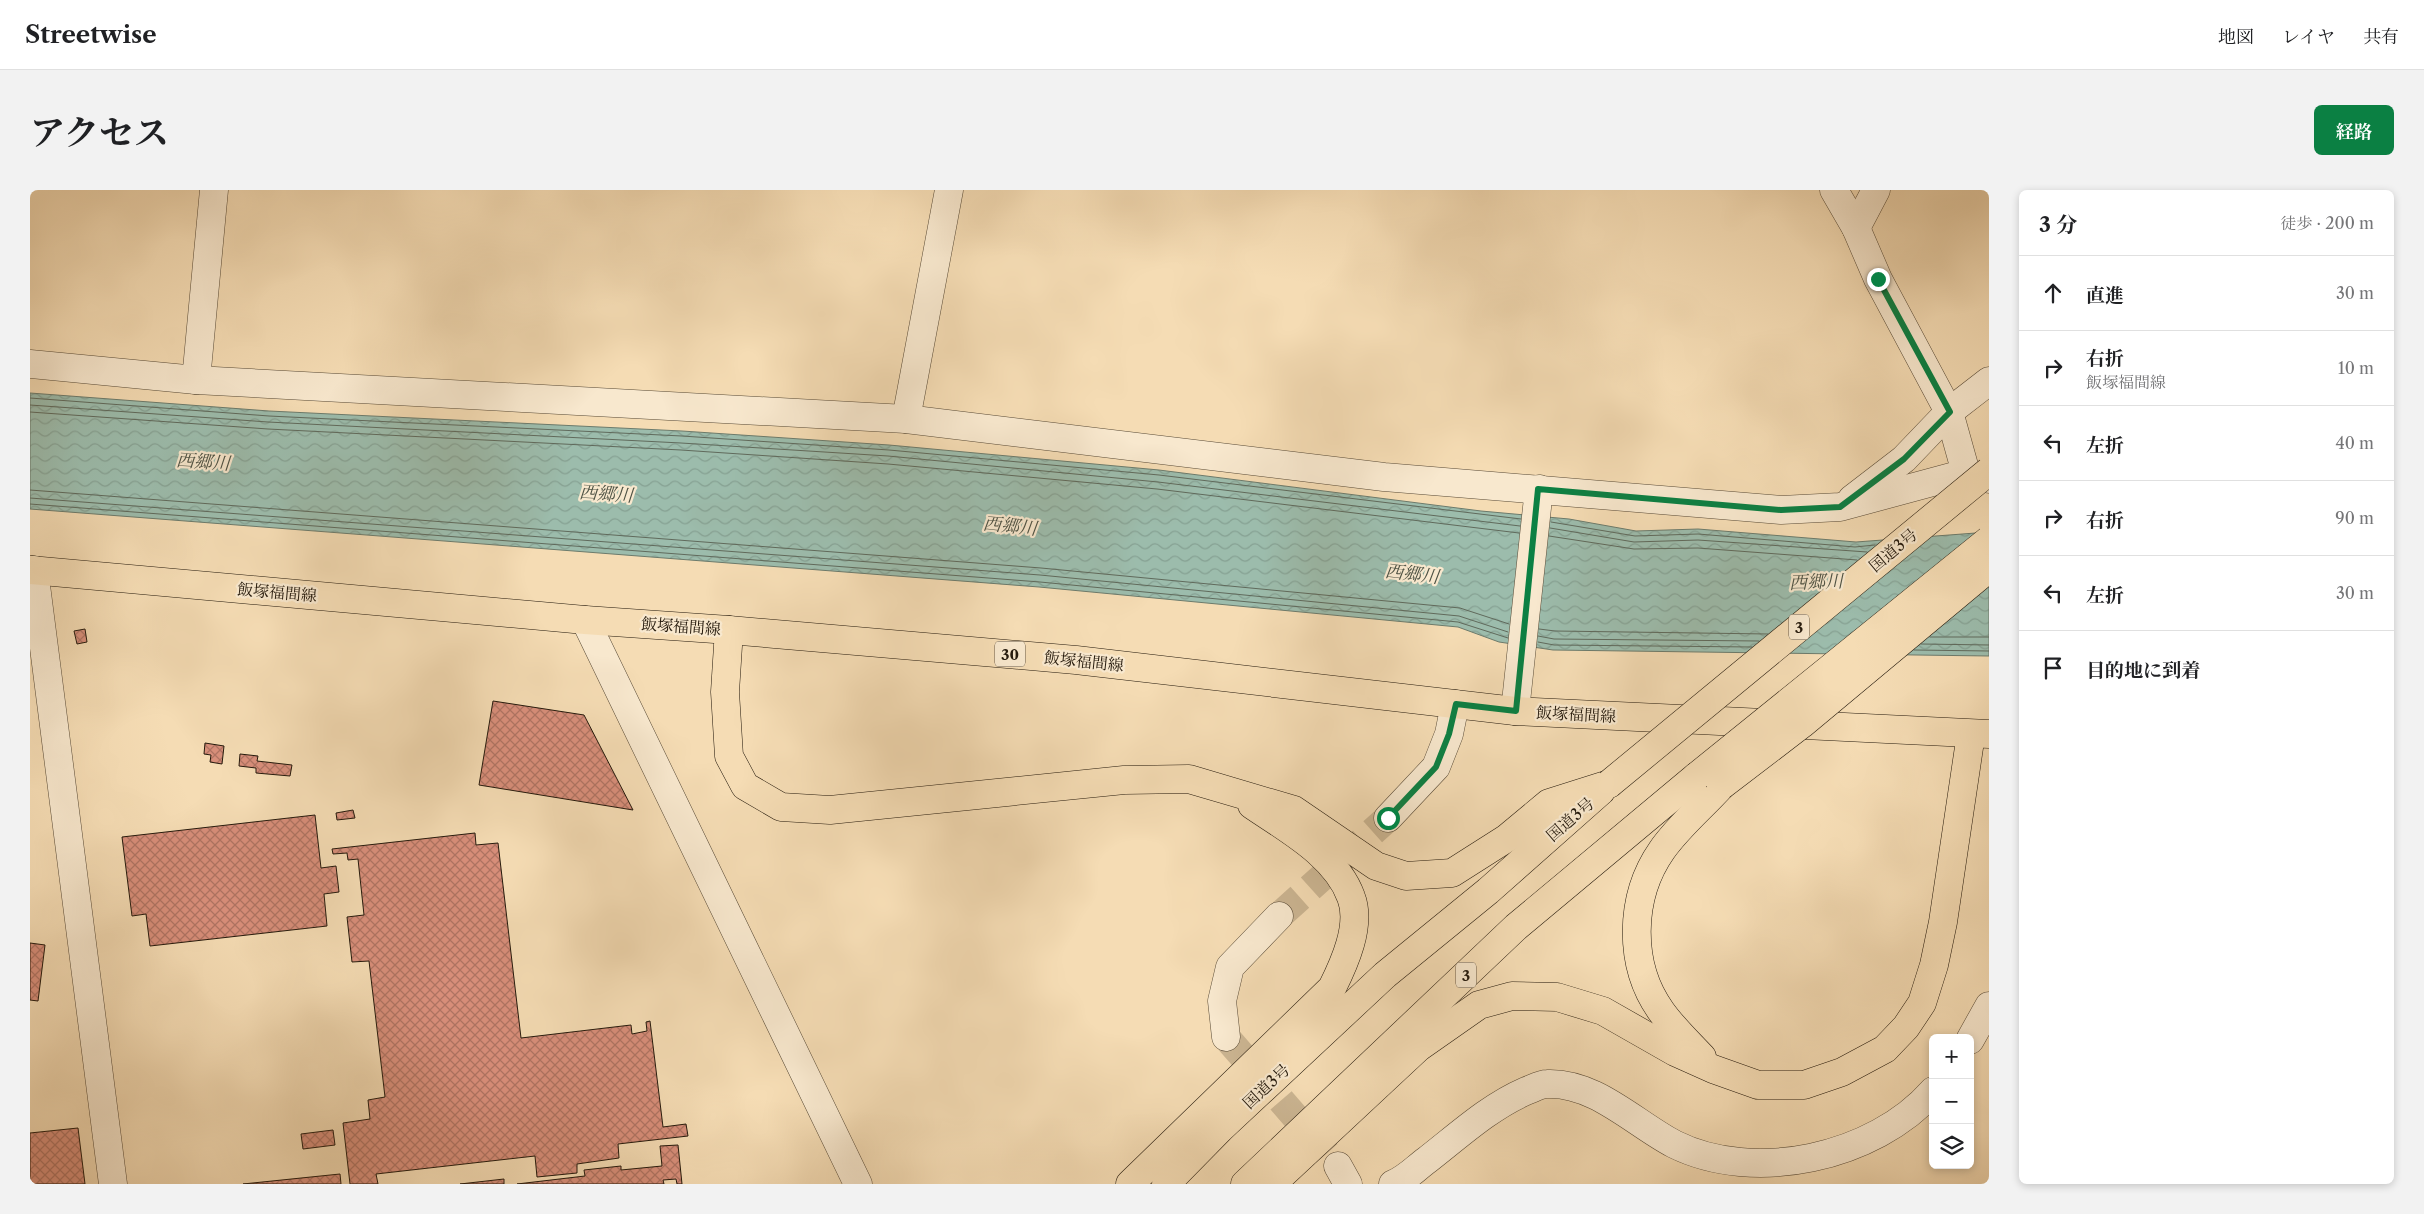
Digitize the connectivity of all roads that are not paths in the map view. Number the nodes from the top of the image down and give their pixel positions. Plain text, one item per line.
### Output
1 (214, 190) edge
2 (949, 190) edge
3 (1834, 190) edge
4 (1876, 190) edge
5 (1856, 228) junction
6 (30, 364) edge
7 (196, 380) junction
8 (1989, 381) edge
9 (1950, 412) junction
10 (906, 419) junction
11 (1981, 474) edge
12 (1538, 489) junction
13 (1840, 507) junction
14 (1989, 540) edge
15 (1989, 568) edge
16 (32, 570) edge
17 (585, 620) junction
18 (729, 630) junction
19 (1456, 704) junction
20 (1516, 711) junction
21 (1980, 734) edge
22 (1709, 781) junction
23 (1609, 784) junction
24 (1233, 791) junction
25 (1388, 818) tunnel mouth
26 (1279, 916) tunnel mouth
27 (1989, 1006) edge
28 (1973, 1034) edge
29 (1226, 1037) tunnel mouth
30 (1713, 1069) junction
31 (1929, 1096) edge
32 (114, 1184) edge
33 (858, 1184) edge
34 (1130, 1184) edge
35 (1166, 1184) edge
36 (1244, 1184) edge
37 (1272, 1184) edge
38 (1393, 1184) edge

1 - 7 street
2 - 10 street
3 - 5 street
4 - 5 street
5 - 9 street
6 - 7 street
7 - 10 street
8 - 9 street
9 - 11 street
9 - 13 street
10 - 12 street
11 - 13 street
11 - 23 main road, 国道3号 / 3, bridge
12 - 13 street
12 - 20 street
14 - 22 main road, 3, bridge
15 - 22 main road, bridge
16 - 17 main road, 飯塚福間線 / 30
16 - 32 street
17 - 18 main road, 飯塚福間線 / 30
17 - 33 street
18 - 19 main road, 飯塚福間線 / 30
18 - 24 main road
19 - 20 main road, 飯塚福間線 / 30
19 - 25 street
20 - 21 main road, 飯塚福間線 / 30
21 - 30 main road
22 - 30 main road
22 - 36 main road, 3
23 - 24 main road
23 - 35 main road, 国道3号 / 3
24 - 34 main road
26 - 29 street
27 - 28 street
30 - 37 main road
31 - 38 street

